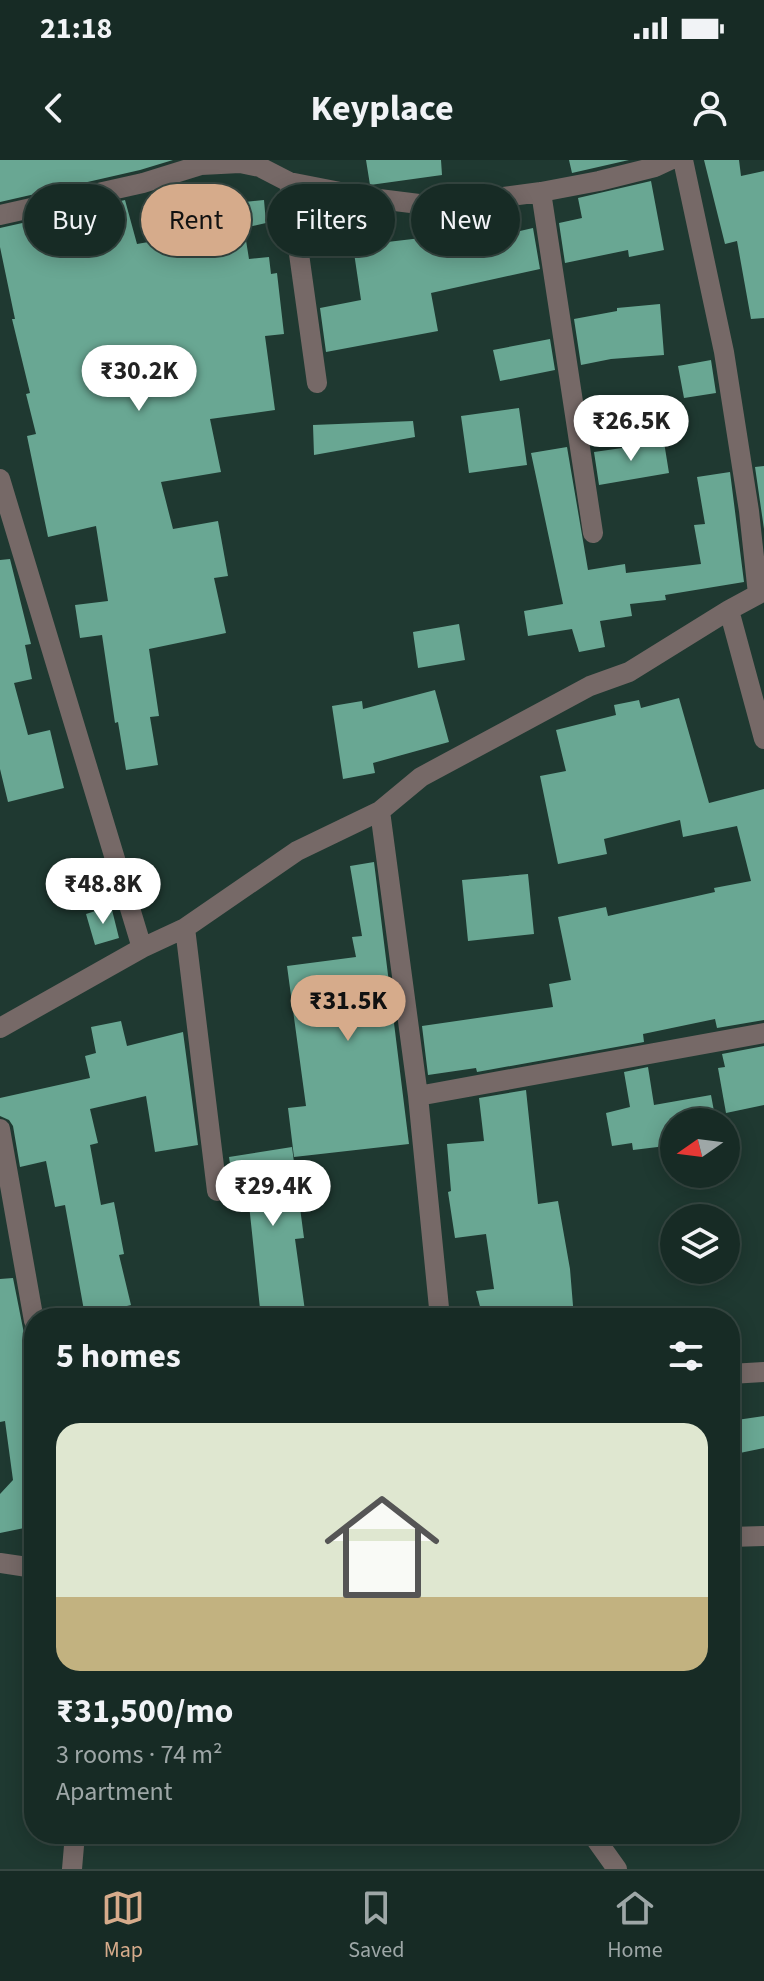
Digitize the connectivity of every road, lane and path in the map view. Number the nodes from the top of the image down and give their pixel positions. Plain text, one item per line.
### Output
1 (670, 160) edge
2 (683, 160) edge
3 (289, 182) junction
4 (541, 192) junction
5 (0, 215) edge
6 (317, 383) dead end
7 (0, 479) edge
8 (593, 533) dead end
9 (761, 592) edge
10 (729, 610) junction
11 (764, 739) edge
12 (380, 811) junction
13 (185, 928) junction
14 (142, 948) junction
15 (0, 1028) edge
16 (764, 1033) edge
17 (418, 1096) junction
18 (0, 1129) edge
19 (217, 1191) dead end
20 (32, 1308) edge
21 (439, 1308) edge
22 (764, 1372) edge
23 (740, 1373) edge
24 (764, 1536) edge
25 (740, 1537) edge
26 (0, 1563) edge
27 (24, 1567) edge
28 (74, 1844) edge
29 (599, 1844) edge
30 (72, 1869) edge
31 (617, 1869) edge

1 - 4 street
2 - 9 street
3 - 4 street
3 - 5 street
3 - 6 street
4 - 8 street
7 - 14 street
9 - 10 street
10 - 11 street
10 - 12 street
12 - 13 street
12 - 17 street
13 - 14 street
13 - 19 street
14 - 15 street
16 - 17 street
17 - 21 street
18 - 20 street
22 - 23 street
24 - 25 street
26 - 27 street
28 - 30 street
29 - 31 street

